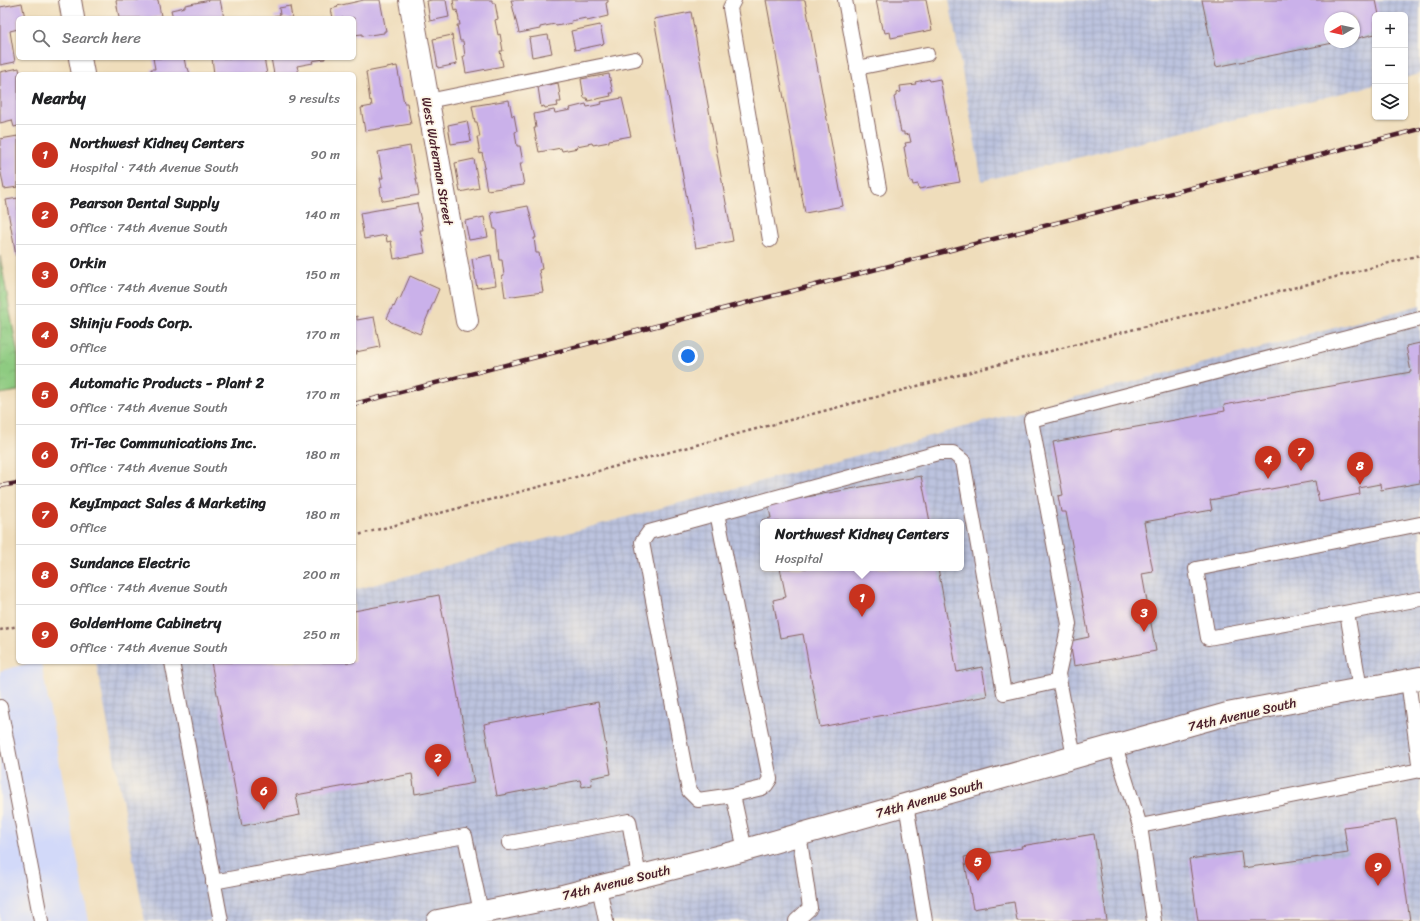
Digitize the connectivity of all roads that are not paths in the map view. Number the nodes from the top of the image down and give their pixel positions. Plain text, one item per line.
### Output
1 (70, 0) edge
2 (410, 0) edge
3 (734, 0) edge
4 (844, 0) edge
5 (73, 16) edge
6 (927, 54) dead end
7 (635, 59) dead end
8 (80, 60) edge
9 (857, 68) junction
10 (83, 72) edge
11 (428, 101) junction
12 (879, 188) dead end
13 (770, 240) dead end
14 (1420, 319) edge
15 (467, 321) dead end
16 (717, 513) junction
17 (1420, 524) edge
18 (1420, 599) edge
19 (1347, 613) junction
20 (172, 664) edge
21 (1414, 679) edge
22 (1059, 681) junction
23 (1360, 689) junction
24 (0, 707) edge
25 (1115, 746) junction
26 (1419, 754) edge
27 (1074, 757) junction
28 (1420, 770) edge
29 (733, 795) junction
30 (906, 804) junction
31 (1140, 826) junction
32 (799, 834) junction
33 (509, 843) dead end
34 (745, 850) junction
35 (639, 877) junction
36 (213, 882) junction
37 (599, 887) junction
38 (481, 912) junction
39 (41, 921) edge
40 (220, 921) edge
41 (438, 921) edge
42 (606, 921) edge
43 (796, 921) edge
44 (925, 921) edge
45 (1154, 921) edge

1 - 5 street
2 - 11 street, West Waterman Street
3 - 13 lane
4 - 9 lane
6 - 9 lane
7 - 11 lane
8 - 10 street
9 - 12 lane
11 - 15 street, West Waterman Street
14 - 22 lane
16 - 22 lane
16 - 29 lane
16 - 29 lane
17 - 19 lane
18 - 19 lane
19 - 23 lane
20 - 36 lane
21 - 23 street, 74th Avenue South
21 - 26 lane
22 - 27 lane
23 - 25 street, 74th Avenue South
24 - 39 lane
25 - 27 street, 74th Avenue South
25 - 31 lane
26 - 28 lane
27 - 30 street, 74th Avenue South
28 - 31 lane
29 - 34 lane
30 - 32 street, 74th Avenue South
30 - 44 lane
31 - 45 lane
32 - 34 street, 74th Avenue South
32 - 43 lane
33 - 35 lane
34 - 35 street, 74th Avenue South
35 - 37 street, 74th Avenue South
36 - 38 lane
36 - 40 lane
37 - 38 street, 74th Avenue South
37 - 42 lane
38 - 41 street, 74th Avenue South

